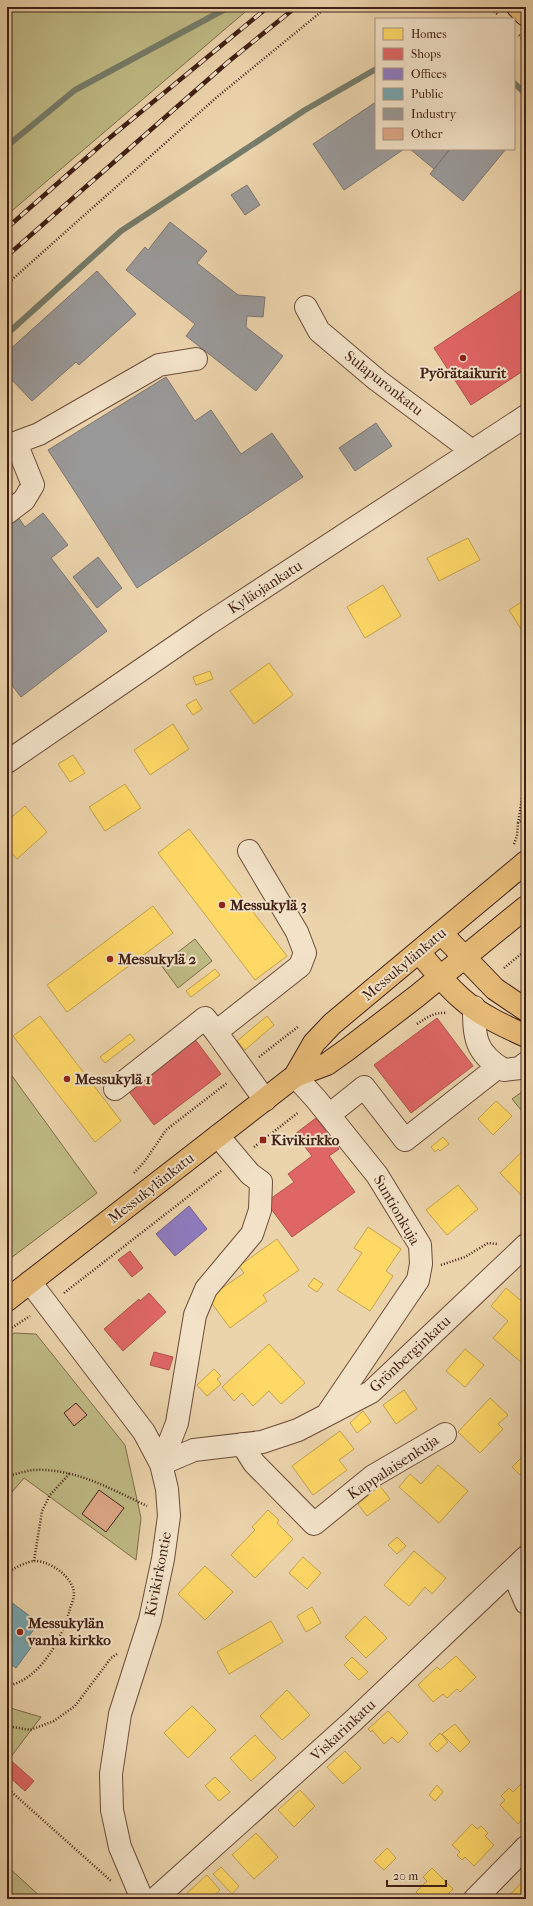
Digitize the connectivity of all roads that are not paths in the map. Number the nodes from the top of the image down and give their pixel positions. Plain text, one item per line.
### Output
1 (518, 7) edge
2 (526, 15) edge
3 (306, 306) dead end
4 (196, 359) dead end
5 (526, 416) edge
6 (12, 444) edge
7 (472, 451) junction
8 (7, 513) edge
9 (9, 757) edge
10 (249, 851) dead end
11 (526, 862) edge
12 (526, 907) edge
13 (441, 933) junction
14 (419, 952) junction
15 (463, 958) junction
16 (440, 977) junction
17 (474, 1007) junction
18 (526, 1010) edge
19 (216, 1032) junction
20 (526, 1036) edge
21 (494, 1062) junction
22 (526, 1063) edge
23 (295, 1076) junction
24 (115, 1089) dead end
25 (442, 1096) dead end
26 (265, 1100) junction
27 (330, 1115) junction
28 (218, 1136) junction
29 (526, 1245) edge
30 (30, 1282) junction
31 (7, 1300) edge
32 (326, 1416) junction
33 (445, 1434) dead end
34 (242, 1444) junction
35 (161, 1464) junction
36 (526, 1557) edge
37 (510, 1572) junction
38 (526, 1603) edge
39 (526, 1847) edge
40 (142, 1899) edge
41 (155, 1899) edge
42 (475, 1899) edge

1 - 2 main road
3 - 7 street, Sulapuronkatu
4 - 6 street
5 - 7 street, Kyläojankatu
6 - 8 street
7 - 9 street, Kyläojankatu
10 - 19 street
11 - 13 main road, Messukylänkatu
12 - 15 main road, Messukylänkatu
13 - 14 main road, Messukylänkatu
13 - 15 main road
14 - 16 main road
14 - 23 main road, Messukylänkatu
15 - 16 main road, Messukylänkatu
15 - 18 main road
16 - 17 main road
16 - 23 main road, Messukylänkatu
17 - 20 main road
17 - 21 street
19 - 24 street
19 - 26 street
21 - 22 street
21 - 25 street
21 - 27 street
23 - 26 main road, Messukylänkatu
23 - 27 street, Suntionkuja
26 - 28 main road, Messukylänkatu
27 - 32 street, Suntionkuja
28 - 30 main road, Messukylänkatu
28 - 35 street
29 - 32 street, Grönberginkatu
30 - 31 main road, Messukylänkatu
30 - 35 street, Kivikirkontie
32 - 34 street, Grönberginkatu
33 - 34 street, Kappalaisenkuja
34 - 35 street, Grönberginkatu
35 - 40 street, Kivikirkontie
36 - 37 street, Viskarinkatu
37 - 38 street
37 - 41 street, Viskarinkatu
39 - 42 street

